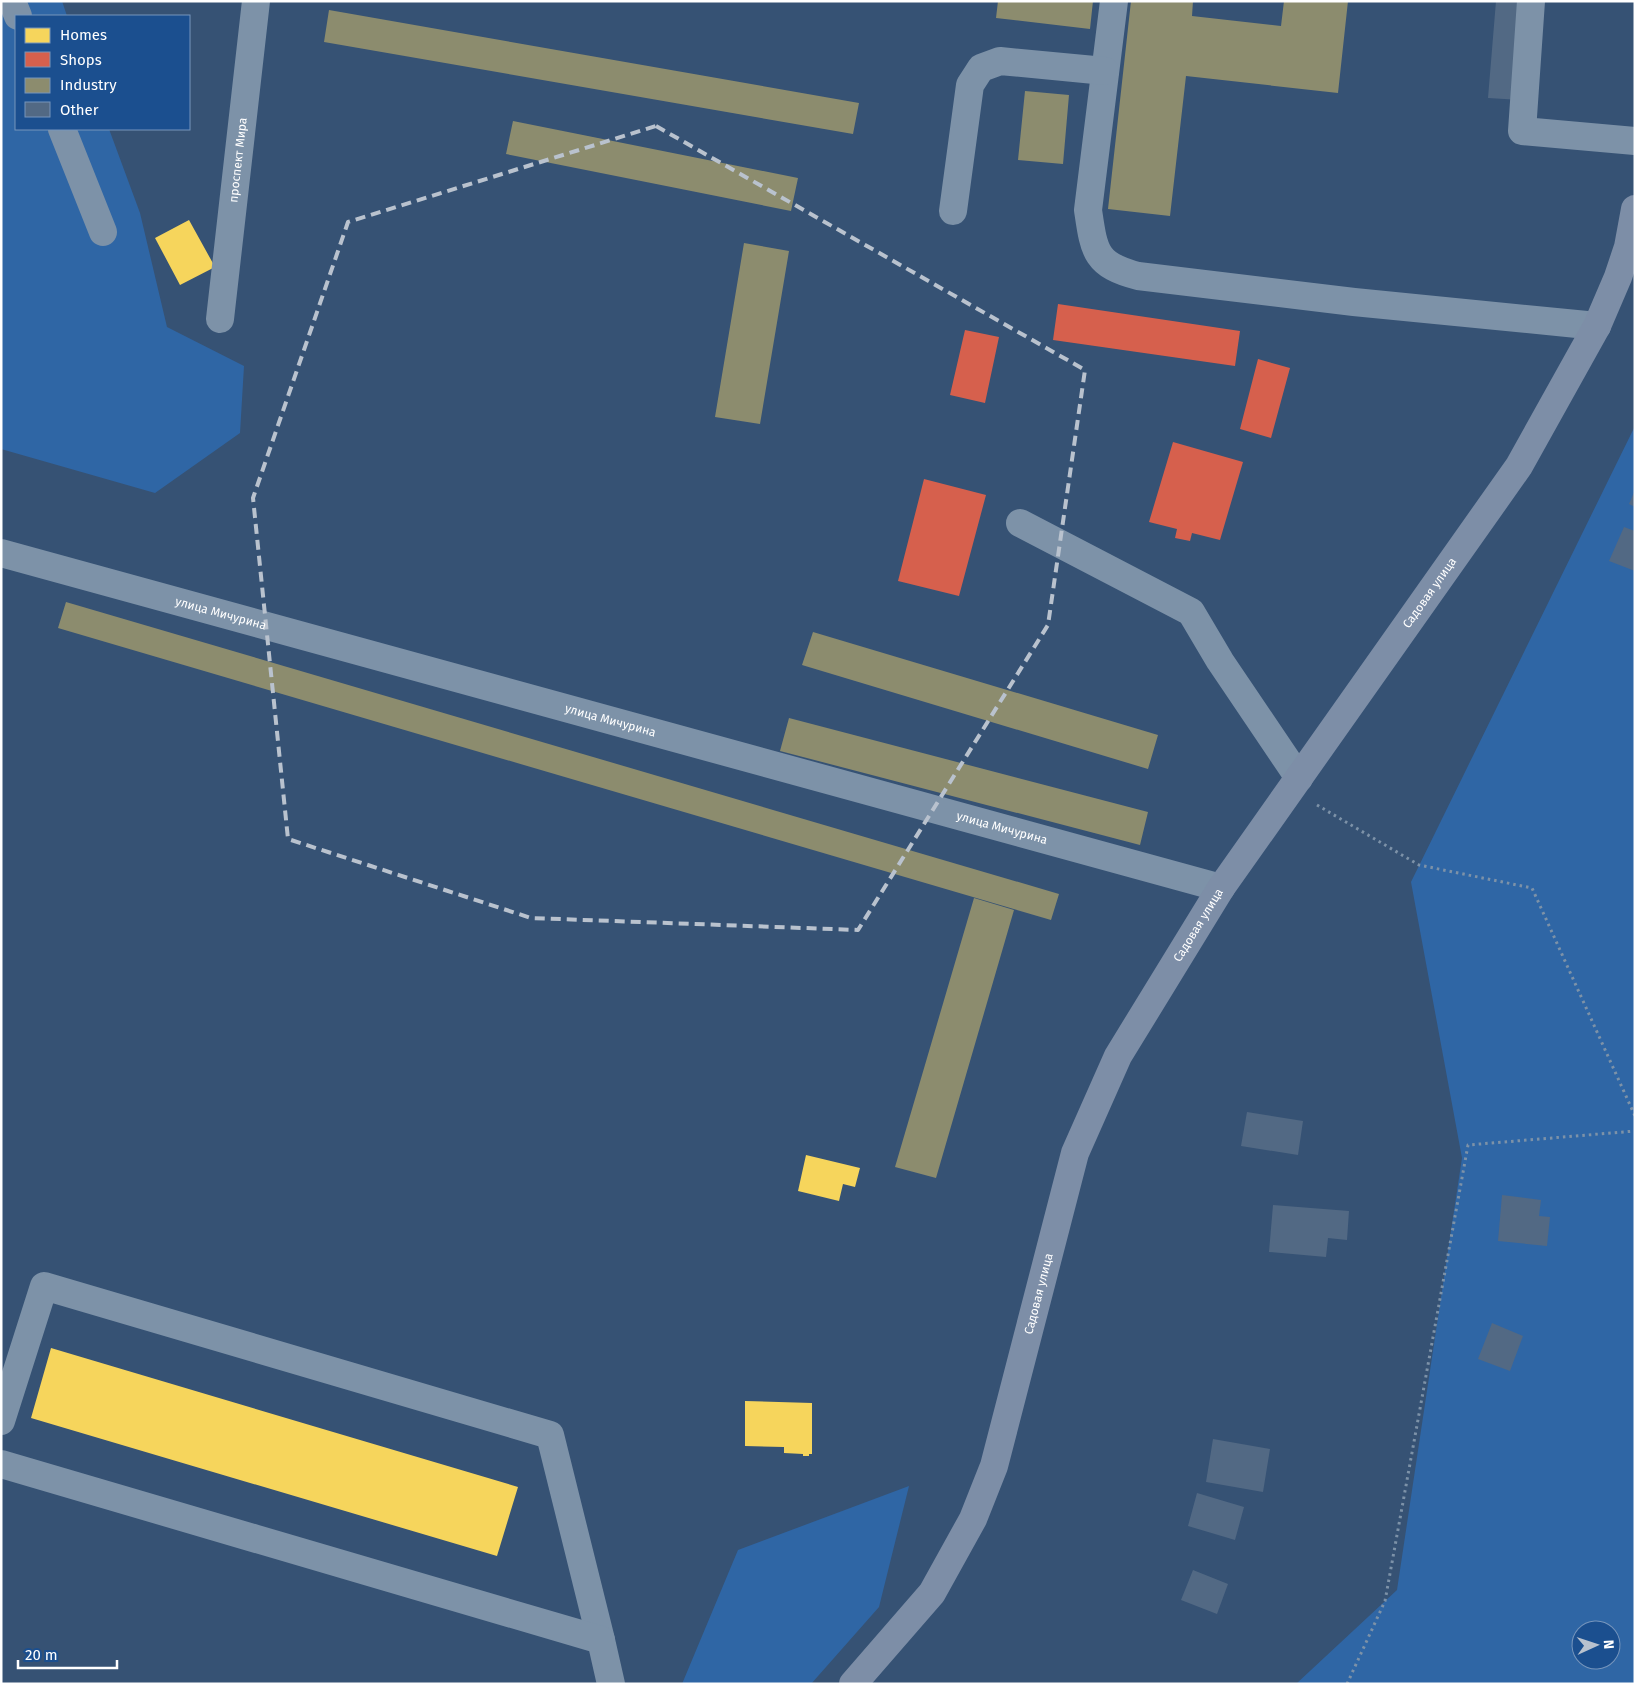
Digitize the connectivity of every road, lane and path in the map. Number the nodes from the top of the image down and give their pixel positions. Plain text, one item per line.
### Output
1 (12, 1) edge
2 (256, 1) edge
3 (1114, 1) edge
4 (1531, 1) edge
5 (18, 15) edge
6 (1105, 72) junction
7 (62, 130) edge
8 (1635, 141) edge
9 (1635, 209) edge
10 (953, 211) dead end
11 (103, 232) dead end
12 (1631, 249) edge
13 (220, 319) dead end
14 (1597, 326) junction
15 (1020, 523) dead end
16 (1, 553) edge
17 (1295, 784) junction
18 (1221, 888) junction
19 (1635, 1116) edge
20 (1635, 1131) edge
21 (1, 1421) edge
22 (1, 1464) edge
23 (602, 1640) junction
24 (611, 1684) edge
25 (853, 1684) edge
26 (1347, 1684) edge

1 - 5 street
2 - 13 street, проспект Мира
3 - 6 street
4 - 8 street
6 - 10 street
6 - 14 street
7 - 11 street
9 - 12 main road, Садовая улица
12 - 14 main road, Садовая улица
14 - 17 main road, Садовая улица
15 - 17 street
16 - 18 street, улица Мичурина
17 - 18 main road, Садовая улица
17 - 19 path
18 - 25 main road, Садовая улица
20 - 26 path
21 - 23 street
22 - 23 street
23 - 24 street

